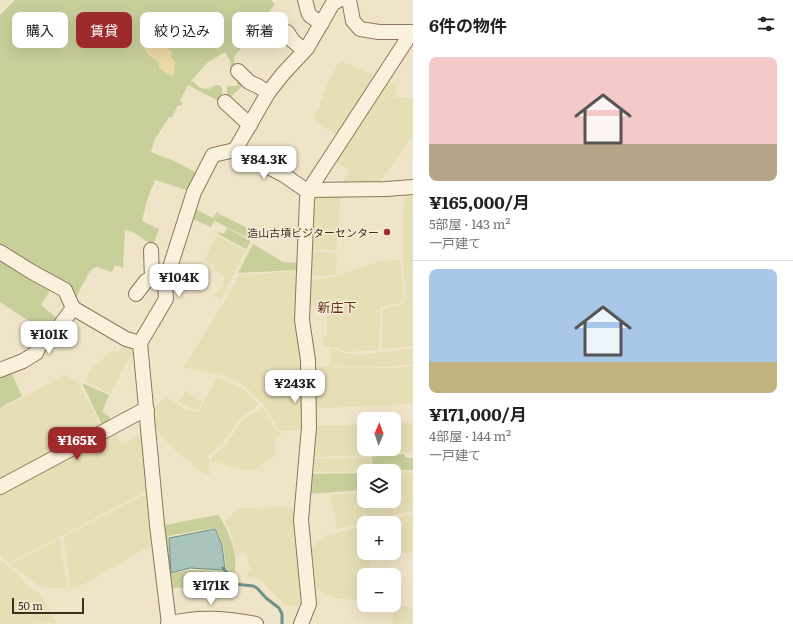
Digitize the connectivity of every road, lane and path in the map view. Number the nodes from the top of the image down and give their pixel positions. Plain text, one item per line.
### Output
1 (305, 0) edge
2 (339, 0) edge
3 (349, 0) edge
4 (322, 23) junction
5 (288, 34) edge
6 (408, 35) edge
7 (304, 50) junction
8 (238, 71) dead end
9 (268, 92) junction
10 (223, 107) dead end
11 (250, 125) junction
12 (235, 150) junction
13 (413, 187) edge
14 (307, 189) junction
15 (151, 250) dead end
16 (0, 252) edge
17 (152, 279) junction
18 (165, 284) junction
19 (136, 294) dead end
20 (73, 308) junction
21 (140, 343) junction
22 (0, 370) edge
23 (147, 410) junction
24 (0, 487) edge
25 (168, 624) edge
26 (256, 624) edge
27 (301, 624) edge

1 - 4 street
2 - 4 street
3 - 6 street
4 - 7 street
5 - 7 street
6 - 14 street
7 - 9 street
8 - 9 street
9 - 11 street
10 - 11 street
11 - 12 street
12 - 14 street
12 - 18 street
13 - 14 street
14 - 27 street
15 - 17 street
16 - 20 street
17 - 18 street
17 - 19 street
18 - 21 street
20 - 21 street
20 - 22 street
21 - 23 street
23 - 24 street
23 - 25 street
25 - 26 street

